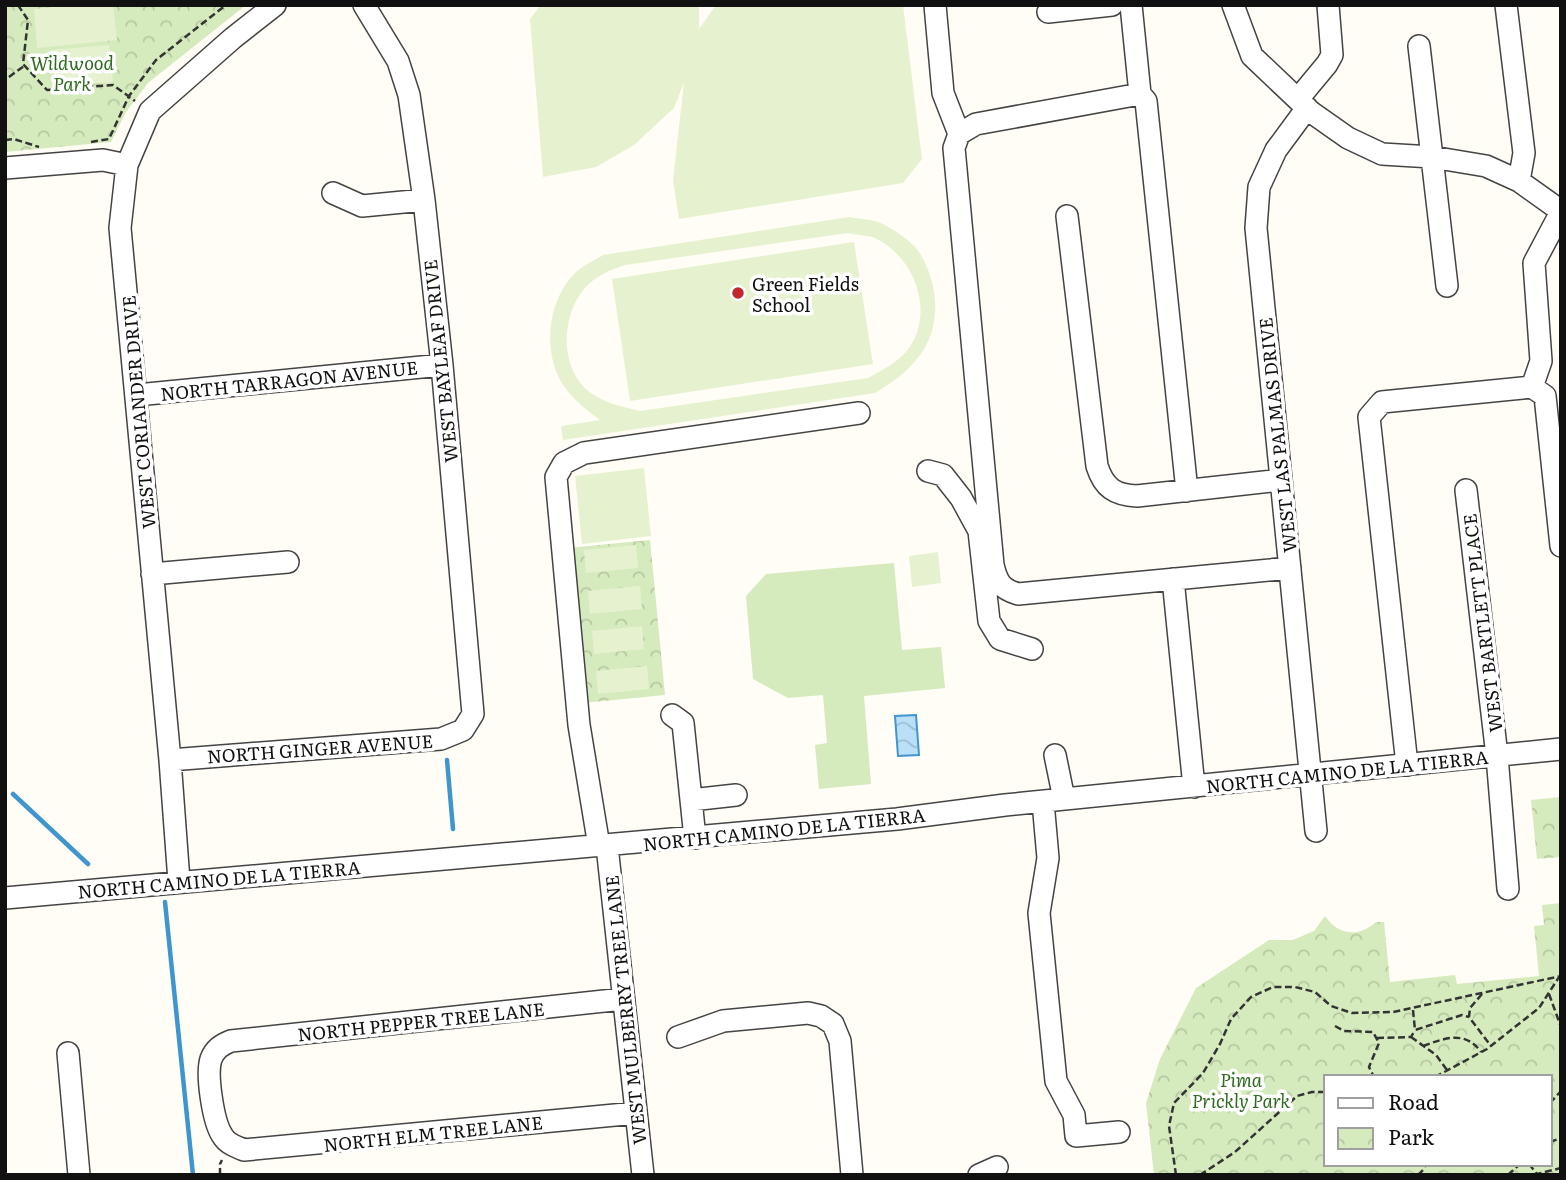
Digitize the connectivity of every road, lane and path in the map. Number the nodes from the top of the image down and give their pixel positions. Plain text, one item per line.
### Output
1 (18, 5) edge
2 (226, 5) edge
3 (275, 5) edge
4 (363, 5) edge
5 (935, 5) edge
6 (1112, 5) edge
7 (1131, 5) edge
8 (1233, 5) edge
9 (1328, 5) edge
10 (1506, 5) edge
11 (1048, 12) dead end
12 (1419, 47) dead end
13 (24, 66) junction
14 (9, 77) dead end
15 (1140, 94) junction
16 (129, 96) junction
17 (1302, 104) junction
18 (141, 105) dead end
19 (958, 134) junction
20 (5, 140) edge
21 (83, 143) dead end
22 (45, 148) dead end
23 (1432, 157) junction
24 (127, 165) junction
25 (5, 169) edge
26 (1519, 181) junction
27 (332, 193) dead end
28 (424, 200) junction
29 (1560, 209) edge
30 (1067, 216) dead end
31 (1447, 286) dead end
32 (442, 365) junction
33 (1532, 387) junction
34 (137, 395) junction
35 (859, 413) dead end
36 (928, 471) dead end
37 (1281, 480) junction
38 (1466, 490) dead end
39 (1187, 491) junction
40 (1561, 546) edge
41 (288, 562) dead end
42 (1290, 568) junction
43 (152, 573) junction
44 (1173, 579) junction
45 (1032, 649) dead end
46 (672, 715) dead end
47 (467, 732) joint
48 (1561, 749) edge
49 (1055, 755) dead end
50 (1497, 756) junction
51 (170, 760) junction
52 (1407, 765) junction
53 (1310, 775) junction
54 (1194, 787) junction
55 (736, 795) dead end
56 (691, 800) junction
57 (1054, 801) junction
58 (1316, 831) dead end
59 (695, 838) junction
60 (603, 846) junction
61 (178, 881) junction
62 (1508, 888) dead end
63 (5, 898) edge
64 (1560, 976) edge
65 (1548, 992) junction
66 (1482, 994) junction
67 (623, 999) junction
68 (1413, 1008) junction
69 (1469, 1017) junction
70 (1335, 1026) dead end
71 (1561, 1027) edge
72 (1415, 1030) junction
73 (678, 1037) dead end
74 (1411, 1037) junction
75 (1376, 1038) junction
76 (1423, 1046) junction
77 (1491, 1046) junction
78 (1481, 1052) junction
79 (68, 1053) dead end
80 (1447, 1070) junction
81 (1373, 1075) edge
82 (1438, 1075) edge
83 (1324, 1092) edge
84 (636, 1113) junction
85 (1119, 1132) dead end
86 (231, 1145) joint
87 (1531, 1166) edge
88 (1561, 1168) edge
89 (79, 1175) edge
90 (643, 1175) edge
91 (852, 1175) edge
92 (1176, 1175) edge
93 (1200, 1175) edge

1 - 13 path
2 - 16 path
3 - 24 street, WEST CORIANDER DRIVE
4 - 28 street, WEST BAYLEAF DRIVE
5 - 19 street
6 - 11 street
7 - 15 street
8 - 17 street
9 - 17 street, WEST LAS PALMAS DRIVE
10 - 26 street
12 - 23 street
13 - 14 path
13 - 16 path
15 - 19 street
15 - 39 street
16 - 18 path
16 - 21 path
17 - 23 street
17 - 37 street, WEST LAS PALMAS DRIVE
19 - 44 street
20 - 22 path
23 - 26 street
23 - 31 street
24 - 25 street
24 - 34 street, WEST CORIANDER DRIVE
26 - 29 street
27 - 28 street
28 - 32 street, WEST BAYLEAF DRIVE
29 - 33 street
30 - 39 street
32 - 34 street, NORTH TARRAGON AVENUE
32 - 47 street, WEST BAYLEAF DRIVE
33 - 40 street
33 - 52 street
34 - 43 street, WEST CORIANDER DRIVE
35 - 60 street, WEST MULBERRY TREE LANE
36 - 45 street
37 - 39 street
37 - 42 street, WEST LAS PALMAS DRIVE
38 - 50 street, WEST BARTLETT PLACE
41 - 43 street
42 - 44 street
42 - 53 street, WEST LAS PALMAS DRIVE
43 - 51 street, WEST CORIANDER DRIVE
44 - 54 street
46 - 56 street
47 - 51 street, NORTH GINGER AVENUE
48 - 50 street, NORTH CAMINO DE LA TIERRA
49 - 57 street
50 - 52 street, NORTH CAMINO DE LA TIERRA
50 - 62 street, WEST BARTLETT PLACE
51 - 61 street, WEST CORIANDER DRIVE
52 - 53 street, NORTH CAMINO DE LA TIERRA
53 - 54 street, NORTH CAMINO DE LA TIERRA
53 - 58 street, WEST LAS PALMAS DRIVE
54 - 57 street, NORTH CAMINO DE LA TIERRA
55 - 56 street
56 - 59 street
57 - 59 street, NORTH CAMINO DE LA TIERRA
57 - 85 street
59 - 60 street, NORTH CAMINO DE LA TIERRA
60 - 61 street, NORTH CAMINO DE LA TIERRA
60 - 67 street, WEST MULBERRY TREE LANE
61 - 63 street, NORTH CAMINO DE LA TIERRA
64 - 65 path
64 - 66 path
65 - 71 path
65 - 77 path
66 - 68 path
66 - 69 path
67 - 84 street, WEST MULBERRY TREE LANE
67 - 86 street, NORTH PEPPER TREE LANE
68 - 72 path
68 - 92 path
69 - 72 path
69 - 77 path
70 - 75 path
72 - 74 path
73 - 91 street
74 - 75 path
74 - 76 path
75 - 81 path
76 - 78 path
76 - 80 path
77 - 78 path
78 - 80 path
79 - 89 street
80 - 82 path
83 - 93 path
84 - 86 street, NORTH ELM TREE LANE
84 - 90 street, WEST MULBERRY TREE LANE
87 - 88 path

